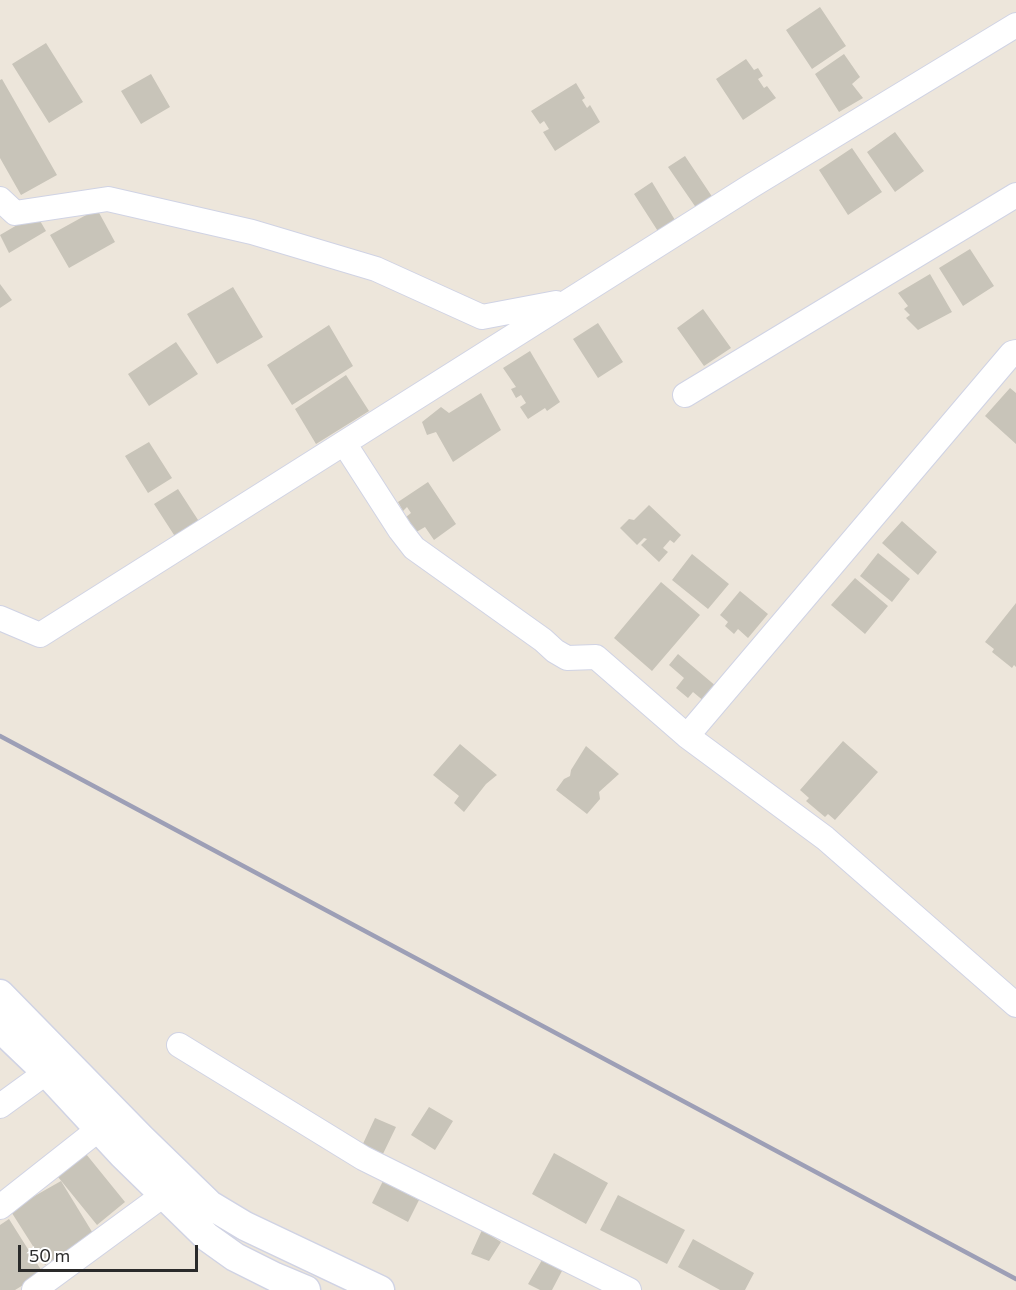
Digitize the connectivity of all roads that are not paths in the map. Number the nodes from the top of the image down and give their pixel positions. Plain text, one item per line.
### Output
1 (1016, 25) edge
2 (1016, 195) edge
3 (0, 199) edge
4 (571, 300) junction
5 (1014, 354) edge
6 (685, 395) dead end
7 (344, 443) junction
8 (0, 618) edge
9 (687, 736) junction
10 (0, 994) edge
11 (1016, 1005) edge
12 (0, 1028) edge
13 (179, 1045) dead end
14 (55, 1066) junction
15 (0, 1106) edge
16 (99, 1129) junction
17 (174, 1187) junction
18 (0, 1206) edge
19 (34, 1290) edge
20 (306, 1290) edge
21 (380, 1290) edge
22 (628, 1290) edge

1 - 4 street
2 - 6 street
3 - 4 street
4 - 7 street
5 - 9 street
7 - 8 street
7 - 9 street
9 - 11 street
10 - 14 street
12 - 14 street
13 - 22 street
14 - 15 street
14 - 16 street
14 - 17 street
16 - 17 street
16 - 18 street
17 - 19 street
17 - 20 street
17 - 21 street

